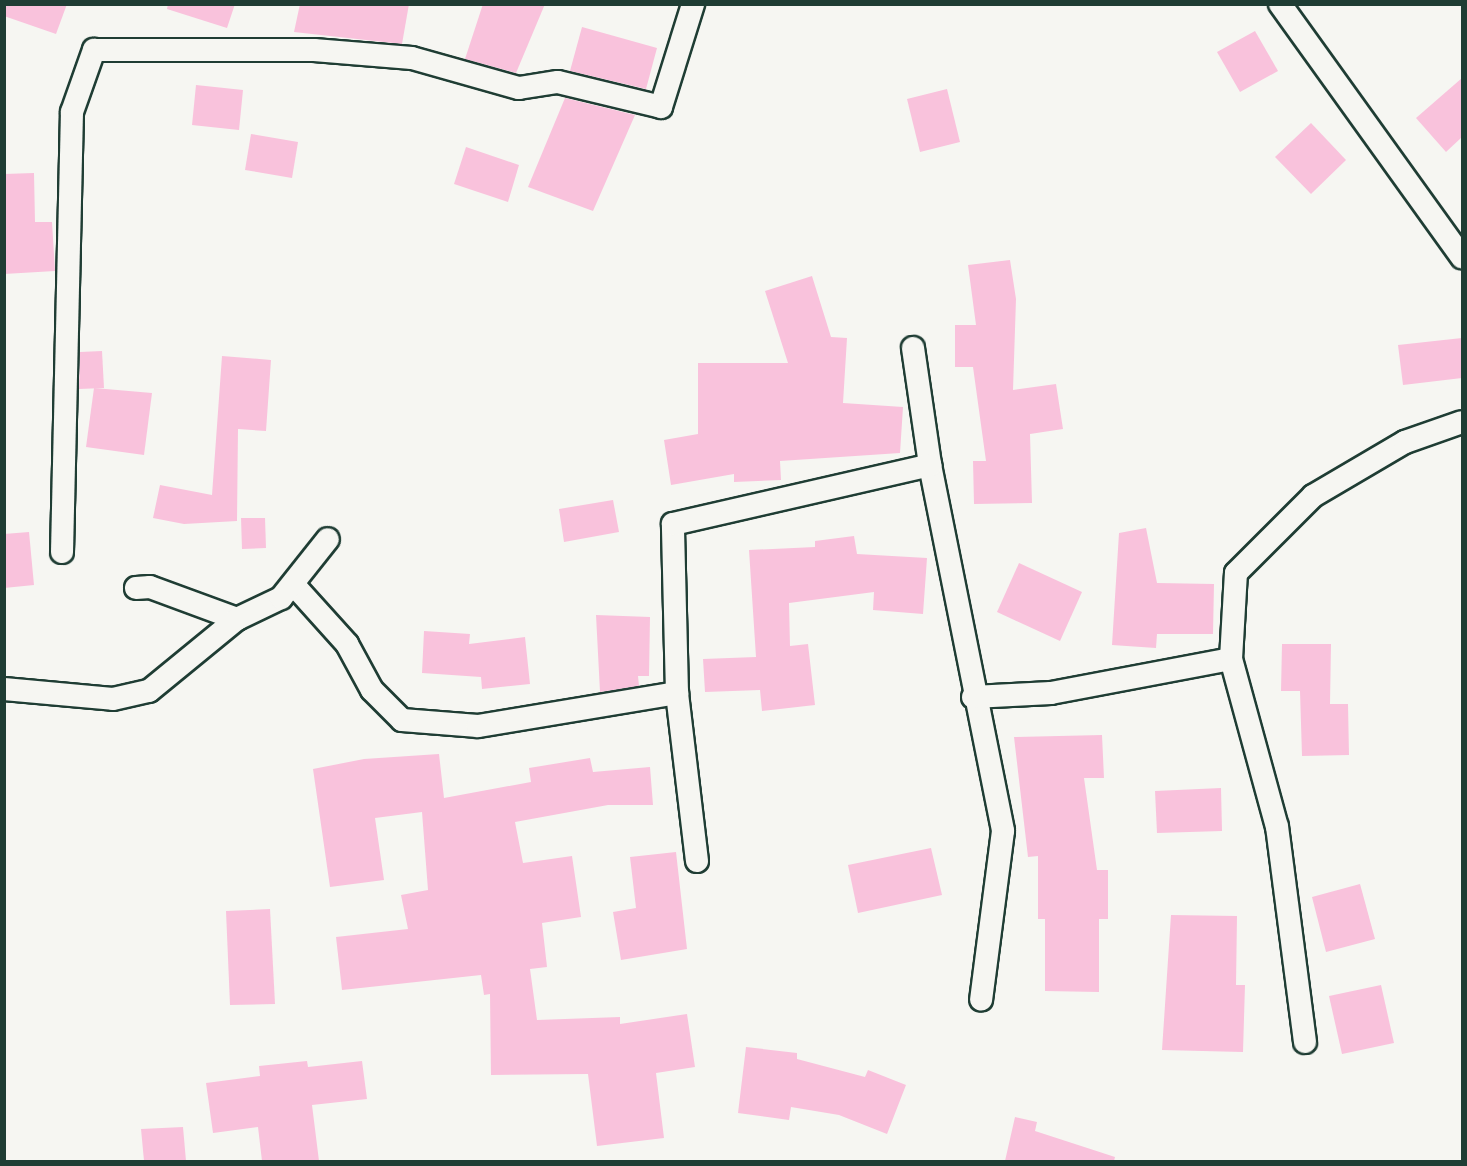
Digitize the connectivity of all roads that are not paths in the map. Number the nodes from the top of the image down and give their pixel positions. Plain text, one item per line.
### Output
1 (693, 4) edge
2 (1280, 4) edge
3 (1462, 257) edge
4 (913, 348) dead end
5 (1462, 422) edge
6 (930, 465) junction
7 (328, 539) dead end
8 (62, 552) dead end
9 (293, 584) junction
10 (136, 588) dead end
11 (237, 619) junction
12 (1231, 659) junction
13 (4, 689) edge
14 (677, 693) junction
15 (973, 697) junction
16 (697, 861) dead end
17 (981, 1000) dead end
18 (1305, 1042) dead end

1 - 8 street
2 - 3 street
4 - 6 street
5 - 12 street
6 - 14 street
6 - 15 street
7 - 9 street
9 - 11 street
9 - 14 street
10 - 11 street
11 - 13 street
12 - 15 street
12 - 18 street
14 - 16 street
15 - 17 street

